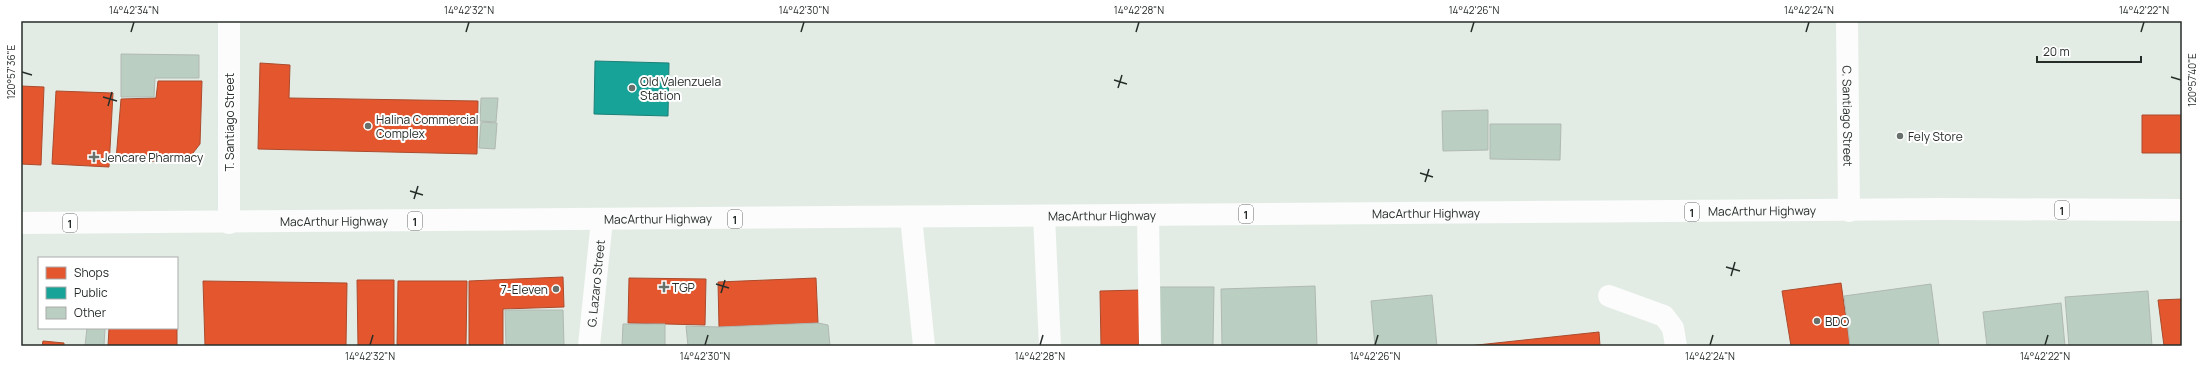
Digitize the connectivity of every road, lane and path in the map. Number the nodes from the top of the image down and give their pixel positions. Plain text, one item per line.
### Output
1 (229, 21) edge
2 (1846, 21) edge
3 (2182, 210) edge
4 (1849, 211) junction
5 (1148, 215) junction
6 (1044, 216) junction
7 (911, 217) junction
8 (602, 220) junction
9 (21, 223) edge
10 (229, 223) junction
11 (1609, 296) dead end
12 (589, 346) edge
13 (924, 346) edge
14 (1050, 346) edge
15 (1150, 346) edge
16 (1676, 346) edge

1 - 10 main road, T. Santiago Street
2 - 4 main road, C. Santiago Street
3 - 4 main road, MacArthur Highway / 1
4 - 5 main road, MacArthur Highway / 1
5 - 6 main road, MacArthur Highway / 1
5 - 15 main road
6 - 7 main road, MacArthur Highway / 1
6 - 14 main road
7 - 8 main road, MacArthur Highway / 1
7 - 13 main road
8 - 10 main road, MacArthur Highway / 1
8 - 12 main road, G. Lazaro Street
9 - 10 main road, MacArthur Highway / 1
11 - 16 main road

